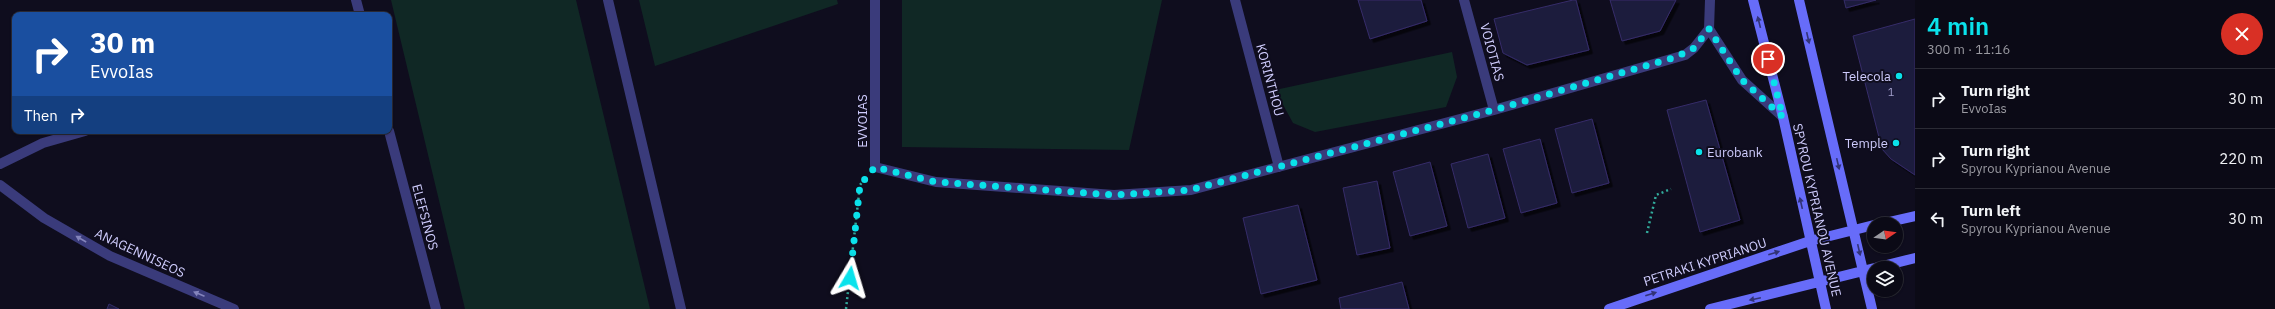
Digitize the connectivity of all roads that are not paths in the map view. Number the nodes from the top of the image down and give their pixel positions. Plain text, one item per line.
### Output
1 (356, 0) edge
2 (608, 0) edge
3 (875, 0) edge
4 (1235, 0) edge
5 (1464, 0) edge
6 (1710, 0) edge
7 (1753, 0) edge
8 (1799, 0) edge
9 (359, 12) edge
10 (1709, 29) junction
11 (1494, 110) junction
12 (1783, 117) junction
13 (74, 134) edge
14 (390, 134) edge
15 (0, 164) edge
16 (1279, 167) junction
17 (0, 184) edge
18 (1915, 216) edge
19 (1903, 219) edge
20 (1867, 227) edge
21 (1855, 230) junction
22 (1810, 241) junction
23 (1915, 258) edge
24 (1864, 270) junction
25 (1820, 282) junction
26 (234, 309) edge
27 (436, 309) edge
28 (681, 309) edge
29 (1608, 309) edge
30 (1710, 309) edge
31 (1826, 309) edge
32 (1872, 309) edge

1 - 9 street
2 - 28 street
3 - 16 street, EVVOIAS
4 - 16 street, KORINTHOU
5 - 11 street, VOIOTIAS
6 - 10 street
12 -> 7 main road, SPYROU KYPRIANOU AVENUE
8 -> 21 main road
10 - 11 street
10 - 12 street, SPYROU KYPRIANOU AVENUE
11 - 16 street
22 -> 12 main road, SPYROU KYPRIANOU AVENUE
13 - 15 street
14 - 27 street, ELEFSINOS
26 -> 17 street, ANAGENNISEOS
18 - 19 main road
20 - 21 main road, PETRAKI KYPRIANOU
21 - 22 main road, PETRAKI KYPRIANOU
21 -> 24 main road
22 - 25 main road, SPYROU KYPRIANOU AVENUE
29 -> 22 main road, PETRAKI KYPRIANOU
23 - 24 main road
24 - 25 main road
24 - 32 main road
25 -> 30 main road
25 - 31 main road, SPYROU KYPRIANOU AVENUE

